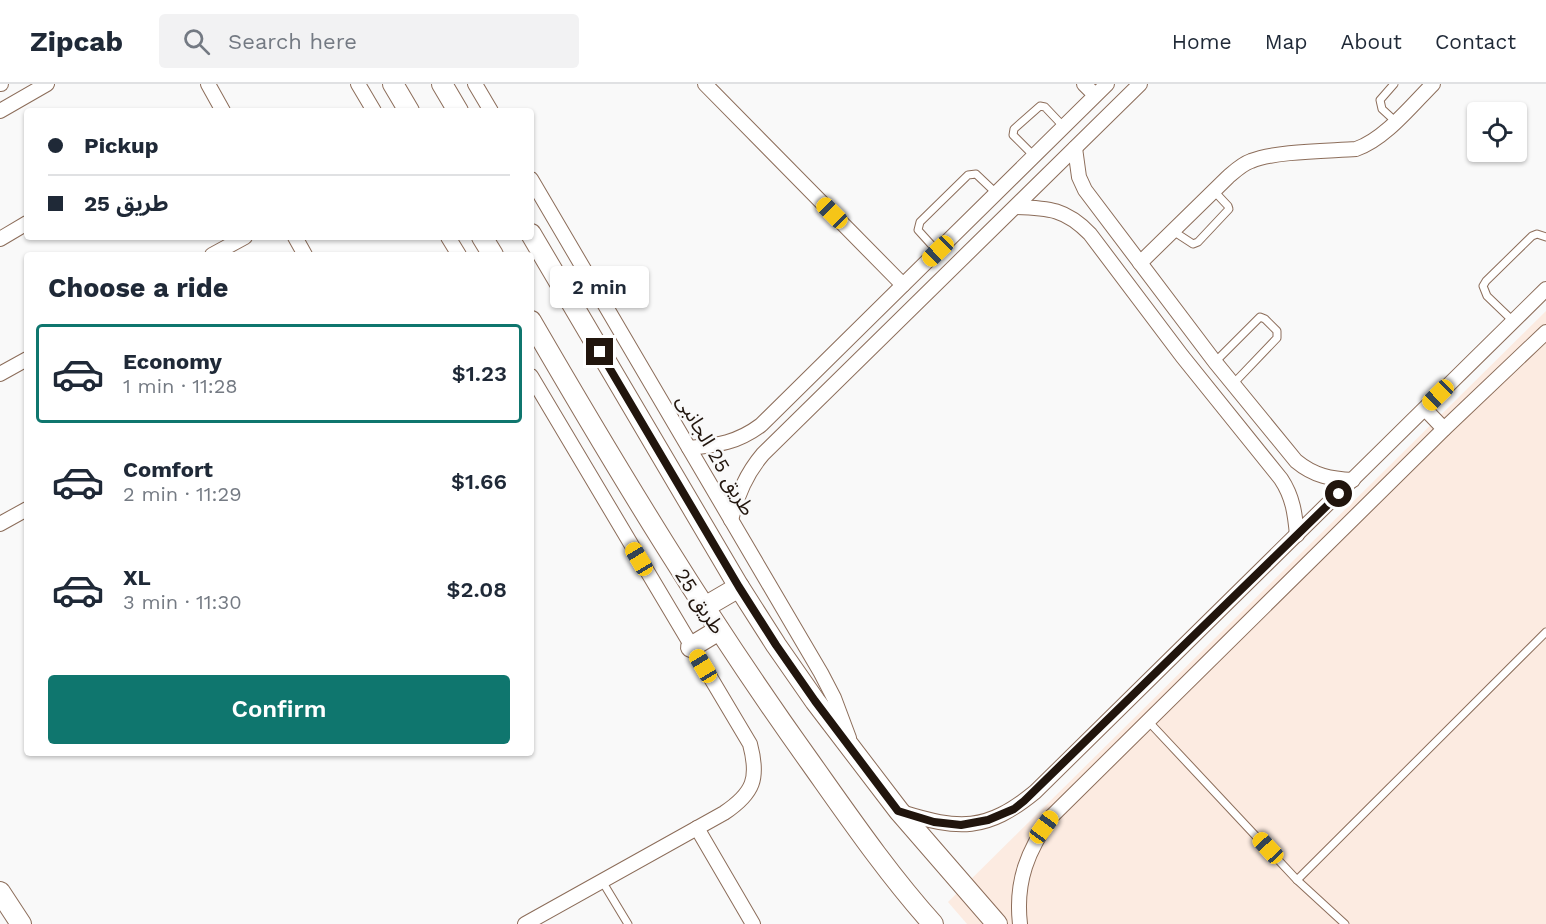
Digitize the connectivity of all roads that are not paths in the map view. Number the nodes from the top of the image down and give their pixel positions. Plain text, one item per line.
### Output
1 (46, 84) edge
2 (208, 84) edge
3 (358, 84) edge
4 (393, 84) edge
5 (442, 84) edge
6 (475, 84) edge
7 (705, 84) edge
8 (1084, 84) edge
9 (1107, 84) edge
10 (1140, 84) edge
11 (1394, 84) edge
12 (1433, 84) edge
13 (1095, 95) junction
14 (220, 108) edge
15 (372, 108) edge
16 (407, 108) edge
17 (456, 108) edge
18 (489, 108) edge
19 (0, 111) edge
20 (1395, 121) junction
21 (1064, 126) junction
22 (1075, 148) junction
23 (1034, 156) junction
24 (534, 184) edge
25 (1214, 191) junction
26 (996, 193) junction
27 (1016, 207) junction
28 (24, 225) edge
29 (1173, 231) junction
30 (1546, 237) edge
31 (0, 239) edge
32 (534, 239) edge
33 (239, 240) edge
34 (938, 251) junction
35 (217, 252) edge
36 (1140, 263) junction
37 (903, 285) junction
38 (1546, 289) edge
39 (1513, 321) junction
40 (534, 326) edge
41 (1546, 332) edge
42 (24, 361) edge
43 (1215, 362) junction
44 (0, 374) edge
45 (534, 381) edge
46 (1233, 384) junction
47 (1425, 409) junction
48 (1444, 429) junction
49 (689, 448) junction
50 (1353, 480) junction
51 (24, 511) edge
52 (731, 520) junction
53 (0, 524) edge
54 (1297, 535) junction
55 (739, 587) junction
56 (703, 608) junction
57 (719, 630) junction
58 (1546, 632) edge
59 (692, 647) junction
60 (1148, 721) junction
61 (856, 757) junction
62 (898, 811) junction
63 (697, 828) junction
64 (1298, 880) junction
65 (602, 881) junction
66 (0, 892) edge
67 (21, 924) edge
68 (525, 924) edge
69 (628, 924) edge
70 (753, 924) edge
71 (933, 924) edge
72 (997, 924) edge
73 (1020, 924) edge
74 (1345, 924) edge

1 - 19 street
2 - 14 street
3 - 15 street
4 - 16 street
5 - 17 street
6 - 18 street
7 - 37 street
8 - 13 street
9 - 13 street
10 - 22 street
11 - 20 lane
12 - 20 street
13 - 21 street
20 - 25 street
21 - 23 street
21 - 23 lane
22 - 27 street
22 - 36 street
23 - 26 street
24 - 49 street, طريق 25 الجانبى
25 - 29 street
25 - 29 lane
26 - 34 street
26 - 34 lane
27 - 52 street
27 - 54 street
28 - 31 street
29 - 36 street
30 - 39 lane
32 - 55 street, طريق 25
33 - 35 street
34 - 37 street
36 - 43 street
37 - 49 street
38 - 39 street
39 - 47 street
40 - 56 street, طريق 25
41 - 48 street
42 - 44 street
43 - 46 street
43 - 46 lane
45 - 59 street
46 - 50 street
47 - 48 street
47 - 50 street
48 - 60 street
49 - 52 street, طريق 25 الجانبى
50 - 54 street
51 - 53 street
52 - 61 street, طريق 25 الجانبى
54 - 62 street
55 - 56 street
55 - 61 street, طريق 25
56 - 57 street, طريق 25
57 - 59 street
57 - 71 street, طريق 25
58 - 64 lane
59 - 63 street
60 - 64 lane
60 - 73 street
61 - 62 street, طريق 25
62 - 72 street, طريق 25
63 - 65 street
63 - 70 street
64 - 74 lane
65 - 68 street
65 - 69 lane
66 - 67 street

